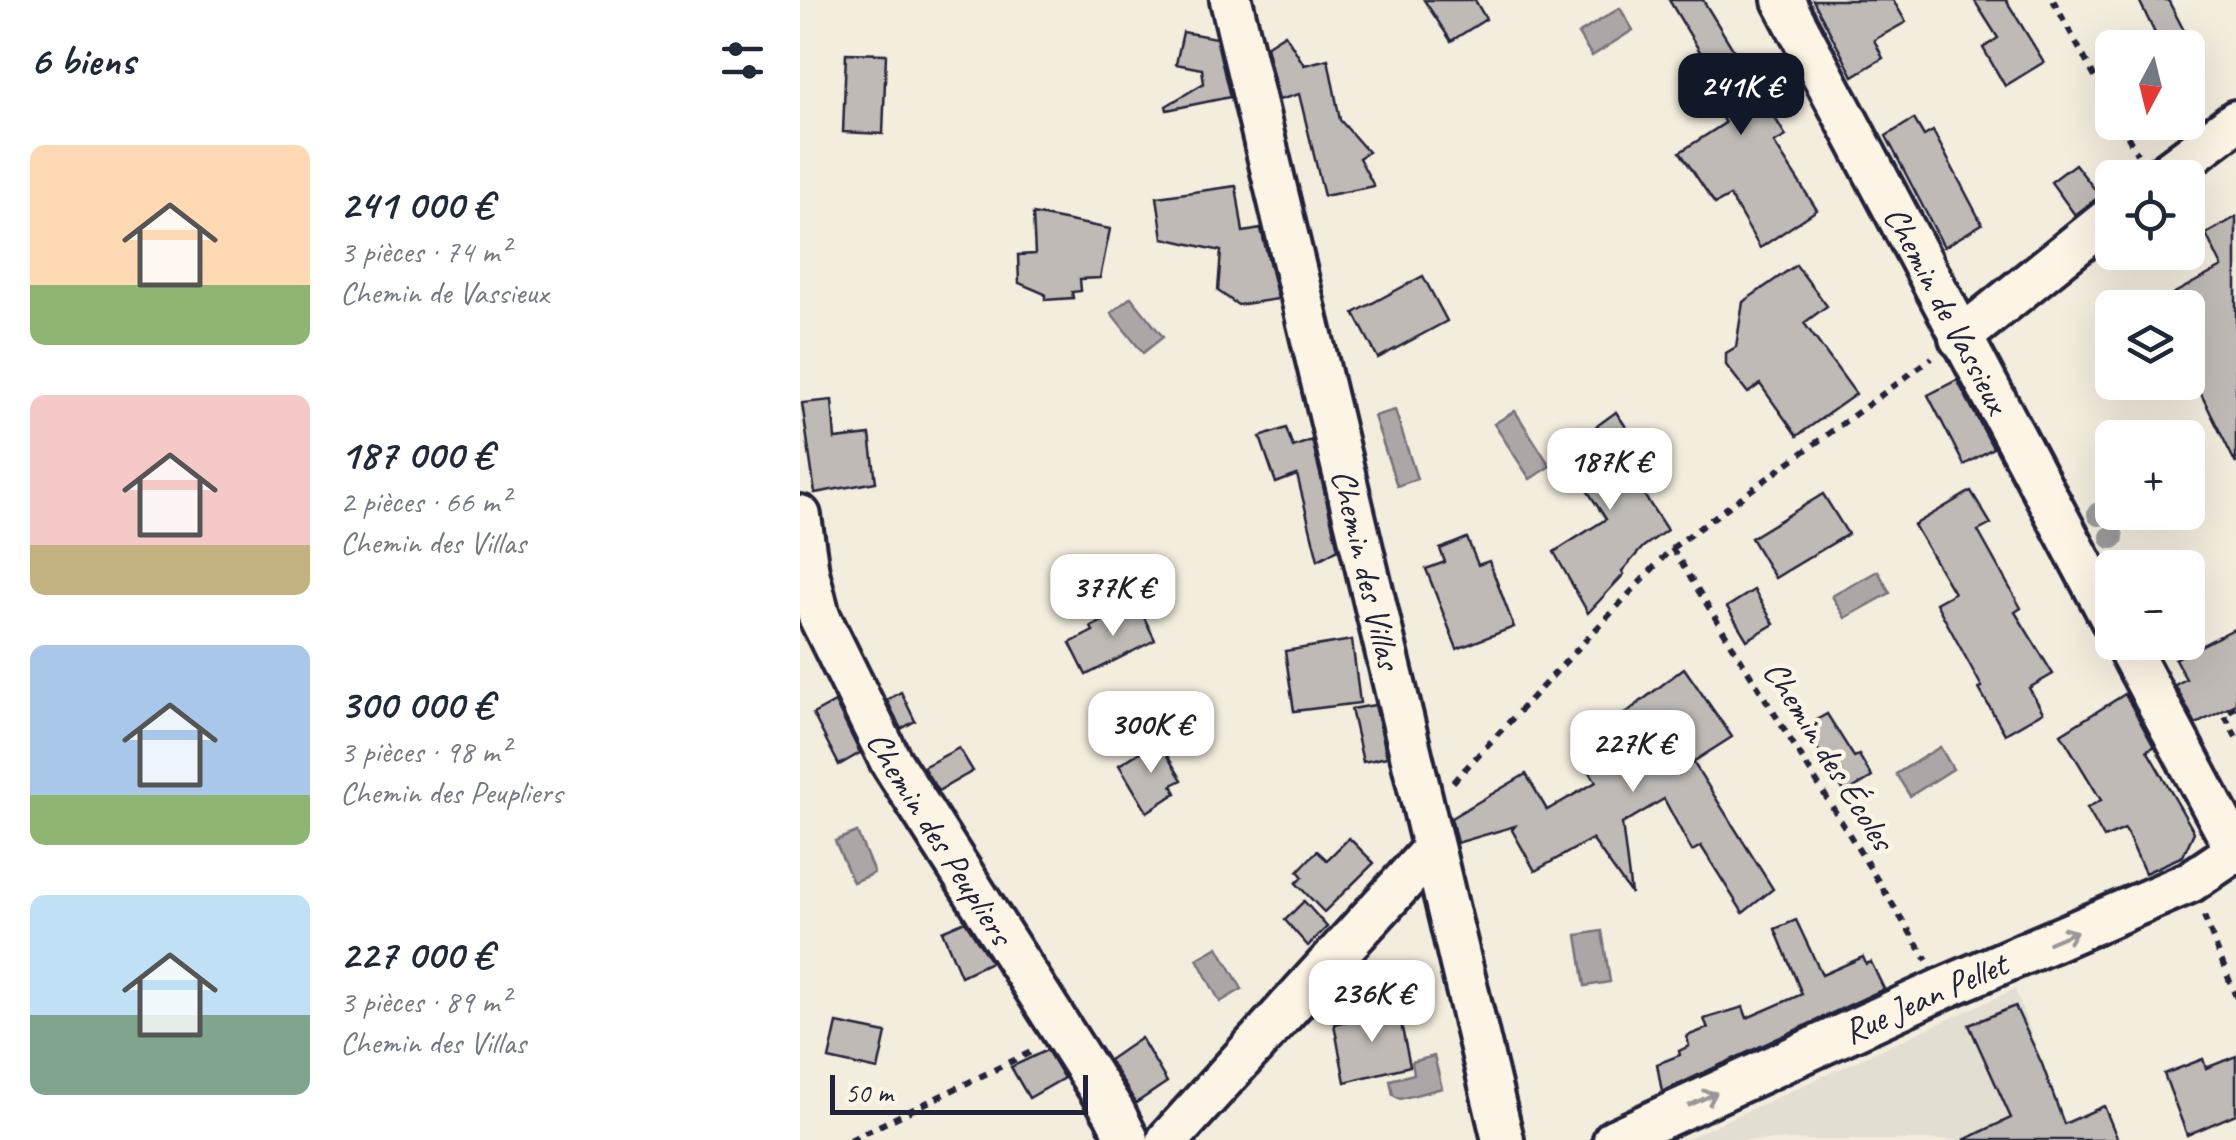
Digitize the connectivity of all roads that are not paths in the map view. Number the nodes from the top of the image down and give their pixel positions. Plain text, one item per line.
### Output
1 (1230, 0) edge
2 (1783, 0) edge
3 (2236, 121) edge
4 (2184, 160) edge
5 (2095, 230) edge
6 (1960, 338) junction
7 (800, 516) edge
8 (2095, 588) edge
9 (2134, 660) edge
10 (1429, 830) junction
11 (2236, 851) edge
12 (1128, 1140) edge
13 (1168, 1140) edge
14 (1503, 1140) edge
15 (1614, 1140) edge

1 - 10 street, Chemin des Villas
2 - 6 street, Chemin de Vassieux
3 - 4 street
5 - 6 street
6 - 8 street, Chemin de Vassieux
7 - 12 street, Chemin des Peupliers
9 - 11 street
10 - 13 street
10 - 14 street, Chemin des Villas
15 -> 11 street, Rue Jean Pellet

